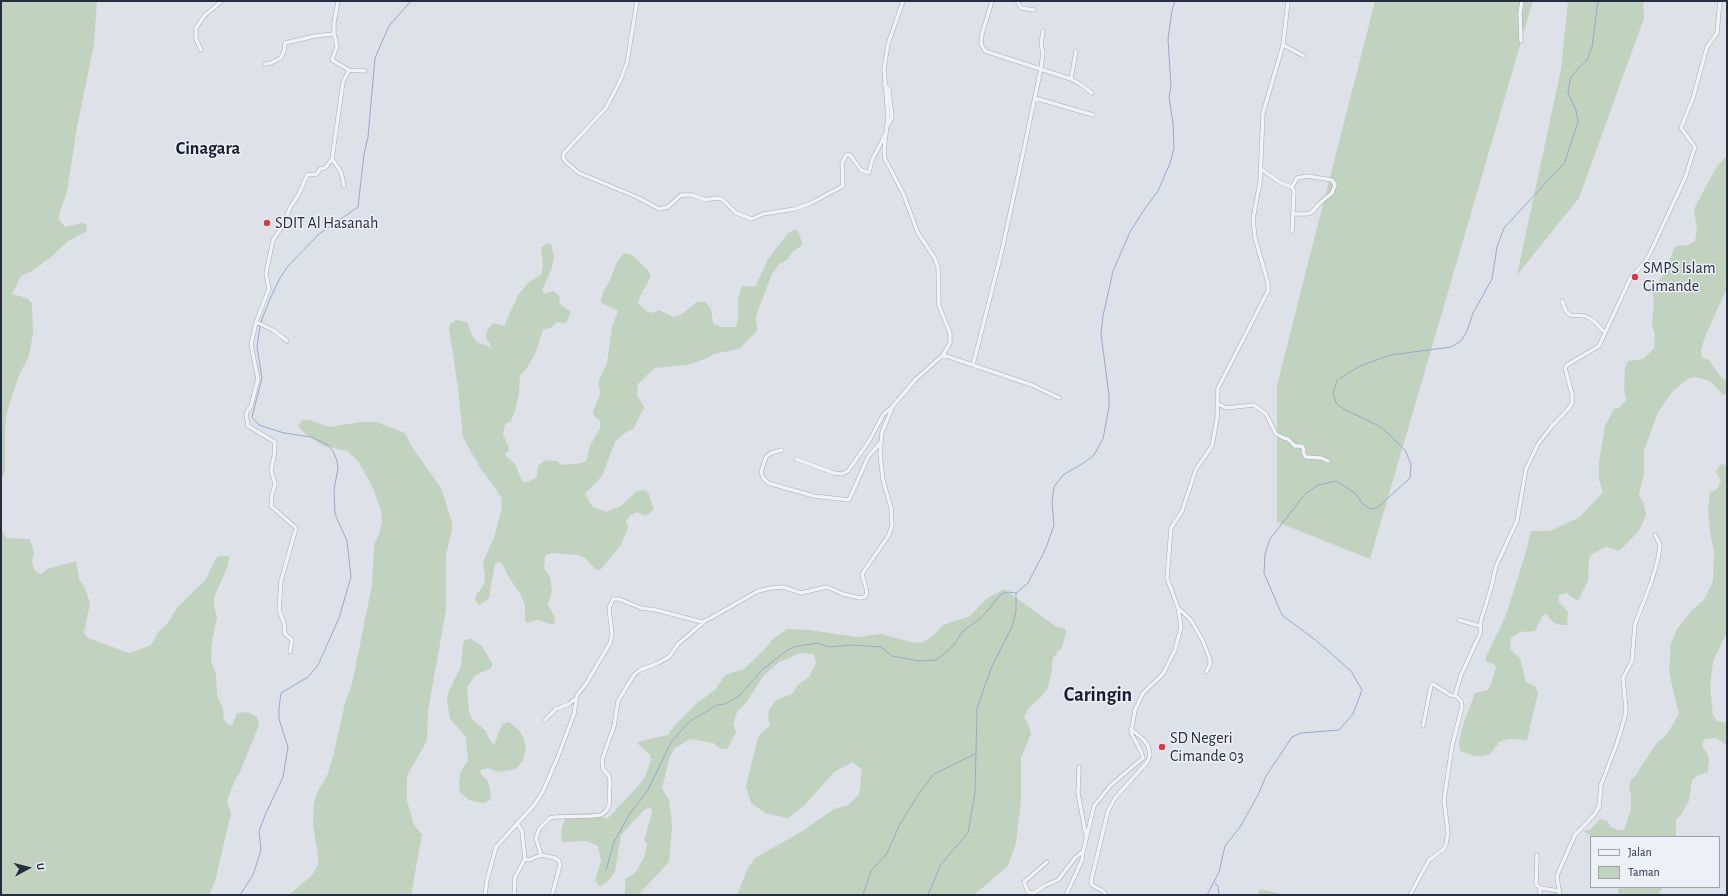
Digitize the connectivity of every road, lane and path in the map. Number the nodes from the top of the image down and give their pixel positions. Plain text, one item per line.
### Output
1 (222, 1) edge
2 (338, 1) edge
3 (637, 1) edge
4 (903, 1) edge
5 (992, 1) edge
6 (1017, 1) edge
7 (1288, 1) edge
8 (1522, 1) edge
9 (1720, 1) edge
10 (1034, 10) dead end
11 (1043, 31) dead end
12 (334, 34) junction
13 (1521, 41) dead end
14 (1283, 45) junction
15 (201, 50) dead end
16 (1076, 51) dead end
17 (1304, 56) dead end
18 (265, 64) dead end
19 (1041, 68) junction
20 (349, 70) junction
21 (365, 71) dead end
22 (1071, 79) junction
23 (1092, 94) dead end
24 (1035, 98) junction
25 (1093, 115) dead end
26 (886, 133) junction
27 (332, 160) junction
28 (1261, 169) junction
29 (344, 186) dead end
30 (1292, 187) junction
31 (1293, 214) junction
32 (1292, 232) dead end
33 (1562, 302) dead end
34 (256, 322) junction
35 (1605, 333) junction
36 (287, 341) dead end
37 (943, 355) junction
38 (973, 365) junction
39 (1059, 398) dead end
40 (1217, 403) junction
41 (893, 406) junction
42 (880, 443) junction
43 (782, 450) dead end
44 (796, 459) dead end
45 (1328, 461) dead end
46 (1656, 535) dead end
47 (1178, 608) junction
48 (1458, 620) dead end
49 (705, 622) junction
50 (1480, 626) junction
51 (290, 652) dead end
52 (1206, 672) dead end
53 (1455, 696) junction
54 (575, 699) junction
55 (545, 720) dead end
56 (1423, 726) dead end
57 (1131, 729) junction
58 (1079, 768) dead end
59 (517, 823) junction
60 (1086, 837) junction
61 (1083, 852) junction
62 (541, 855) junction
63 (1537, 855) dead end
64 (525, 859) junction
65 (1047, 862) dead end
66 (1540, 888) junction
67 (1559, 893) edge
68 (485, 895) edge
69 (514, 895) edge
70 (552, 895) edge
71 (1066, 895) edge
72 (1106, 895) edge
73 (1410, 895) edge
74 (1540, 895) edge

1 - 15 street
2 - 12 street
3 - 26 street
4 - 26 street
5 - 19 street
6 - 10 street
7 - 14 street
8 - 13 street
9 - 35 street
11 - 19 street
12 - 18 street
12 - 20 street
14 - 17 street
14 - 28 street
16 - 22 street
19 - 22 street
19 - 24 street
20 - 21 street
20 - 27 street
22 - 23 street
24 - 25 street
24 - 38 street
26 - 37 street
27 - 29 street
27 - 34 street
28 - 30 street
28 - 40 street
30 - 31 street
30 - 31 street
31 - 32 street
33 - 35 street
34 - 36 street
34 - 51 street
35 - 50 street
37 - 38 street
37 - 41 street
38 - 39 street
40 - 45 street
40 - 47 street
41 - 42 street
41 - 44 street
42 - 43 street
42 - 49 street
46 - 67 street
47 - 52 street
47 - 57 street
48 - 50 street
49 - 54 street
49 - 62 street
50 - 53 street
53 - 56 street
53 - 73 street
54 - 55 street
54 - 59 street
57 - 60 street
57 - 72 street
58 - 60 street
59 - 64 street
59 - 68 street
60 - 61 street
61 - 65 street
61 - 71 street
62 - 64 street
62 - 70 street
63 - 66 street
64 - 69 street
66 - 67 street
66 - 74 street

